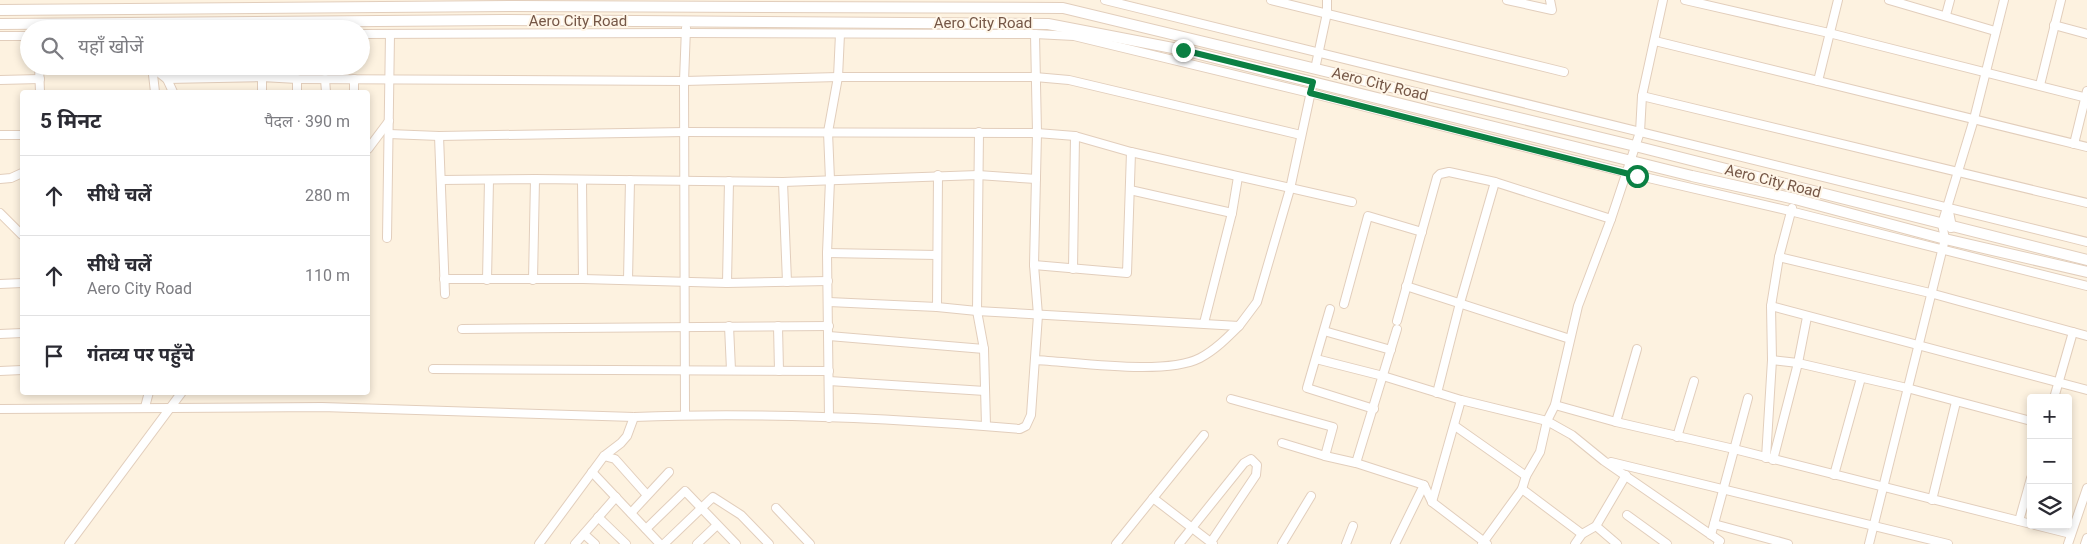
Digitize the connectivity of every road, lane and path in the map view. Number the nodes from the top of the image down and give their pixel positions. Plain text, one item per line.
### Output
1 (1105, 0) edge
2 (1271, 0) edge
3 (1327, 0) edge
4 (1507, 0) edge
5 (1550, 0) edge
6 (1662, 0) edge
7 (1685, 0) edge
8 (1838, 0) edge
9 (1890, 0) edge
10 (1950, 0) edge
11 (2004, 0) edge
12 (2061, 0) edge
13 (514, 3) edge
14 (996, 4) edge
15 (1063, 4) edge
16 (842, 8) junction
17 (0, 10) edge
18 (1327, 13) junction
19 (1946, 15) junction
20 (687, 21) junction
21 (841, 22) junction
22 (0, 24) edge
23 (370, 24) edge
24 (20, 25) edge
25 (2054, 25) junction
26 (1995, 31) junction
27 (685, 33) junction
28 (1829, 33) junction
29 (370, 34) edge
30 (390, 34) junction
31 (840, 34) junction
32 (1035, 34) junction
33 (2087, 34) edge
34 (0, 36) edge
35 (20, 36) edge
36 (1655, 41) junction
37 (1318, 52) junction
38 (1315, 69) junction
39 (1564, 72) dead end
40 (1986, 72) junction
41 (40, 75) edge
42 (153, 75) edge
43 (162, 75) edge
44 (262, 77) junction
45 (838, 77) junction
46 (1035, 78) junction
47 (167, 79) junction
48 (297, 79) junction
49 (326, 79) junction
50 (354, 79) junction
51 (391, 79) junction
52 (0, 80) edge
53 (40, 80) junction
54 (684, 81) junction
55 (1818, 81) junction
56 (1313, 82) junction
57 (2040, 85) junction
58 (40, 90) edge
59 (155, 90) edge
60 (171, 90) edge
61 (262, 90) edge
62 (297, 90) edge
63 (326, 90) edge
64 (354, 90) edge
65 (1310, 93) junction
66 (2086, 95) edge
67 (1642, 96) junction
68 (1974, 119) junction
69 (389, 121) junction
70 (685, 132) junction
71 (828, 132) junction
72 (979, 132) junction
73 (1640, 132) junction
74 (1037, 133) junction
75 (389, 134) junction
76 (0, 135) edge
77 (20, 135) edge
78 (439, 136) junction
79 (1075, 136) junction
80 (1301, 136) junction
81 (2074, 144) junction
82 (370, 146) edge
83 (1635, 146) junction
84 (2087, 147) edge
85 (1131, 152) junction
86 (1631, 159) junction
87 (1957, 172) junction
88 (1627, 173) junction
89 (20, 174) edge
90 (938, 175) junction
91 (978, 175) junction
92 (1238, 177) junction
93 (0, 179) edge
94 (534, 179) junction
95 (442, 180) junction
96 (488, 180) junction
97 (630, 180) junction
98 (830, 180) junction
99 (1036, 180) junction
100 (582, 181) junction
101 (686, 181) junction
102 (729, 181) junction
103 (783, 182) junction
104 (1494, 182) junction
105 (1290, 189) junction
106 (1130, 190) junction
107 (1795, 199) junction
108 (1352, 202) dead end
109 (2087, 203) edge
110 (1947, 207) junction
111 (1790, 211) junction
112 (0, 213) edge
113 (1232, 213) junction
114 (1611, 219) junction
115 (1947, 226) junction
116 (1422, 232) junction
117 (20, 233) edge
118 (388, 238) dead end
119 (2087, 242) edge
120 (1944, 244) junction
121 (827, 253) junction
122 (937, 255) junction
123 (1779, 257) junction
124 (2087, 260) edge
125 (1034, 265) junction
126 (1074, 268) junction
127 (2087, 272) edge
128 (444, 279) junction
129 (583, 279) junction
130 (487, 280) junction
131 (534, 280) junction
132 (628, 280) junction
133 (828, 281) junction
134 (685, 282) junction
135 (787, 282) junction
136 (20, 283) edge
137 (727, 283) junction
138 (0, 284) edge
139 (1406, 286) junction
140 (2087, 286) edge
141 (1930, 293) junction
142 (445, 294) dead end
143 (829, 302) junction
144 (1460, 303) junction
145 (1344, 304) dead end
146 (937, 306) junction
147 (1771, 306) junction
148 (1330, 309) dead end
149 (978, 311) junction
150 (1038, 315) junction
151 (1807, 317) junction
152 (1204, 323) junction
153 (729, 326) junction
154 (778, 326) junction
155 (829, 326) junction
156 (1239, 326) junction
157 (686, 328) junction
158 (462, 329) dead end
159 (1324, 331) junction
160 (2073, 332) junction
161 (20, 333) edge
162 (0, 334) edge
163 (829, 336) junction
164 (2087, 336) edge
165 (1570, 339) junction
166 (1918, 346) junction
167 (984, 349) junction
168 (1391, 350) junction
169 (1637, 350) dead end
170 (1316, 359) junction
171 (1035, 360) junction
172 (1772, 360) junction
173 (1798, 363) junction
174 (433, 369) dead end
175 (0, 370) edge
176 (20, 370) edge
177 (731, 370) junction
178 (685, 371) junction
179 (779, 371) junction
180 (829, 371) junction
181 (1383, 376) junction
182 (1861, 378) junction
183 (829, 381) junction
184 (1694, 381) dead end
185 (2059, 382) junction
186 (1907, 388) junction
187 (2087, 390) edge
188 (985, 391) junction
189 (1437, 393) junction
190 (2055, 394) edge
191 (148, 395) edge
192 (180, 395) edge
193 (1748, 398) dead end
194 (1231, 399) dead end
195 (1461, 400) junction
196 (1956, 402) junction
197 (1555, 406) junction
198 (145, 407) junction
199 (171, 407) junction
200 (1374, 409) junction
201 (0, 410) edge
202 (685, 415) junction
203 (634, 417) junction
204 (830, 418) junction
205 (2027, 420) edge
206 (1547, 421) junction
207 (1616, 422) junction
208 (986, 426) junction
209 (1454, 426) junction
210 (1204, 435) dead end
211 (1677, 437) junction
212 (1282, 443) dead end
213 (1734, 449) junction
214 (604, 456) junction
215 (1325, 456) junction
216 (1769, 459) junction
217 (1604, 461) junction
218 (1356, 463) junction
219 (592, 472) junction
220 (669, 472) dead end
221 (1626, 475) junction
222 (1834, 475) junction
223 (1526, 476) junction
224 (2029, 484) edge
225 (1424, 485) junction
226 (1884, 488) junction
227 (2087, 488) edge
228 (1522, 489) junction
229 (1723, 489) junction
230 (647, 495) junction
231 (1311, 496) dead end
232 (616, 497) junction
233 (1154, 498) junction
234 (1932, 500) junction
235 (1432, 502) junction
236 (701, 507) junction
237 (776, 508) dead end
238 (630, 513) junction
239 (1627, 515) dead end
240 (598, 517) junction
241 (2019, 521) junction
242 (2027, 523) edge
243 (1714, 524) junction
244 (717, 525) junction
245 (1353, 526) dead end
246 (1596, 526) junction
247 (1874, 526) junction
248 (1192, 528) junction
249 (646, 529) junction
250 (2051, 529) edge
251 (584, 534) junction
252 (1582, 534) junction
253 (2071, 534) junction
254 (1711, 535) junction
255 (2087, 538) edge
256 (765, 542) edge
257 (1212, 543) edge
258 (1484, 543) edge
259 (69, 544) edge
260 (539, 544) edge
261 (575, 544) edge
262 (595, 544) edge
263 (626, 544) edge
264 (662, 544) edge
265 (697, 544) edge
266 (736, 544) edge
267 (810, 544) edge
268 (1116, 544) edge
269 (1179, 544) edge
270 (1282, 544) edge
271 (1346, 544) edge
272 (1395, 544) edge
273 (1575, 544) edge
274 (1617, 544) edge
275 (1666, 544) edge
276 (1718, 544) edge
277 (1788, 544) edge
278 (1869, 544) edge
279 (1948, 544) edge
280 (2068, 544) edge
281 (2085, 544) edge

1 - 37 street
2 - 18 street
3 - 18 street
4 - 5 street
6 - 36 street
7 - 28 street
8 - 28 street
9 - 19 street
10 - 19 street
11 - 26 street
12 - 25 street
13 - 16 street, Aero City Road
13 - 17 street, Aero City Road
14 - 15 street, Aero City Road
14 - 16 street, Aero City Road
15 - 38 street, Aero City Road
16 - 21 street
18 - 37 street
18 - 39 street
19 - 26 street
20 - 21 street, Aero City Road
20 - 23 street, Aero City Road
20 - 27 street
21 - 56 street, Aero City Road
22 - 24 street, Aero City Road
25 - 33 street
25 - 57 street
26 - 40 street
27 - 30 street
27 - 31 street
27 - 54 street
28 - 40 street
28 - 55 street
29 - 30 street
30 - 51 street
31 - 32 street
31 - 45 street
32 - 46 street
32 - 65 street
34 - 35 street
36 - 55 street
36 - 67 street
37 - 38 street
37 - 73 street
38 - 83 street, Aero City Road
40 - 57 street
40 - 68 street
41 - 53 street
42 - 59 street
43 - 47 street
44 - 47 street
44 - 48 street
44 - 61 street
45 - 46 street
45 - 54 street
45 - 71 street
46 - 74 street
46 - 80 street
47 - 60 street
48 - 49 street
48 - 62 street
49 - 50 street
49 - 63 street
50 - 51 street
50 - 64 street
51 - 54 street
51 - 69 street
52 - 53 street
53 - 58 street
54 - 70 street
55 - 68 street
56 - 65 street
56 - 86 street, Aero City Road
57 - 66 street
65 - 80 street
65 - 88 street
66 - 81 street
67 - 73 street
67 - 87 street
68 - 81 street
68 - 87 street
69 - 75 street
69 - 82 street
70 - 71 street
70 - 78 street
70 - 101 street
71 - 72 street
71 - 98 street
72 - 74 street
72 - 91 street
73 - 83 street
73 - 110 street
74 - 79 street
74 - 99 street
75 - 78 street
75 - 118 street
76 - 77 street
78 - 95 street
79 - 85 street
79 - 126 street
80 - 105 street
81 - 84 street
83 - 86 street
83 - 115 street, Aero City Road
85 - 92 street
85 - 106 street
86 - 88 street
86 - 107 street, Aero City Road
87 - 109 street
87 - 110 street
88 - 111 street
88 - 114 street
89 - 93 street
90 - 91 street
90 - 98 street
90 - 122 street
91 - 99 street
91 - 149 street
92 - 105 street
92 - 113 street
94 - 96 street
94 - 100 street
94 - 131 street
95 - 96 street
95 - 128 street
96 - 130 street
97 - 100 street
97 - 101 street
97 - 132 street
98 - 103 street
98 - 121 street
99 - 125 street
100 - 129 street
101 - 102 street
101 - 134 street
102 - 103 street
102 - 137 street
103 - 135 street
104 - 114 street
104 - 116 street
104 - 144 street
105 - 108 street
105 - 156 street
106 - 113 street
106 - 126 street
107 - 111 street
107 - 120 street, Aero City Road
110 - 115 street
110 - 119 street
111 - 120 street
111 - 123 street
112 - 117 street
113 - 152 street
114 - 165 street
115 - 120 street
115 - 124 street, Aero City Road
116 - 139 street
116 - 145 street
120 - 127 street, Aero City Road
120 - 140 street
120 - 141 street
121 - 122 street
121 - 133 street
122 - 146 street
123 - 141 street
123 - 147 street
125 - 126 street
125 - 150 street
128 - 130 street
128 - 142 street
129 - 131 street
129 - 132 street
130 - 131 street
132 - 134 street
133 - 135 street
133 - 143 street
134 - 137 street
134 - 157 street
135 - 137 street
136 - 138 street
139 - 144 street
139 - 168 street
141 - 160 street
141 - 166 street
143 - 146 street
143 - 155 street
144 - 165 street
144 - 189 street
146 - 149 street
147 - 151 street
147 - 172 street
148 - 159 street
149 - 150 street
149 - 167 street
150 - 152 street
150 - 171 street
151 - 166 street
151 - 173 street
152 - 156 street
153 - 154 street
153 - 157 street
153 - 177 street
154 - 155 street
154 - 179 street
155 - 163 street
156 - 171 street
157 - 158 street
157 - 178 street
159 - 168 street
159 - 170 street
160 - 164 street
160 - 185 street
161 - 162 street
163 - 167 street
163 - 180 street
165 - 197 street
166 - 185 street
166 - 186 street
167 - 188 street
168 - 181 street
169 - 207 street
170 - 181 street
170 - 200 street
171 - 208 street
172 - 173 street
172 - 216 street
173 - 182 street
173 - 216 street
174 - 178 street
175 - 176 street
177 - 178 street
177 - 179 street
178 - 202 street
179 - 180 street
180 - 183 street
181 - 189 street
181 - 200 street
182 - 186 street
182 - 222 street
183 - 188 street
183 - 204 street
184 - 211 street
185 - 187 street
185 - 190 street
186 - 196 street
186 - 226 street
188 - 208 street
189 - 195 street
191 - 198 street
192 - 199 street
193 - 213 street
194 - 215 street
195 - 206 street
195 - 209 street
196 - 205 street
196 - 234 street
197 - 206 street
197 - 207 street
198 - 199 street
198 - 201 street
199 - 203 street
199 - 259 street
200 - 218 street
202 - 203 street
202 - 204 street
203 - 214 street
204 - 208 street
206 - 217 street
206 - 223 street
207 - 211 street
209 - 223 street
209 - 235 street
210 - 233 street
211 - 213 street
212 - 215 street
213 - 216 street
213 - 229 street
214 - 219 street
214 - 230 street
215 - 218 street
216 - 222 street
217 - 221 street
217 - 229 street
218 - 225 street
219 - 232 street
219 - 260 street
220 - 230 street
221 - 246 street
221 - 254 street
222 - 226 street
223 - 228 street
224 - 241 street
225 - 235 street
225 - 272 street
226 - 234 street
226 - 247 street
227 - 253 street
228 - 252 street
228 - 258 street
229 - 243 street
229 - 247 street
230 - 238 street
231 - 270 street
232 - 238 street
232 - 240 street
233 - 248 street
233 - 268 street
234 - 241 street
235 - 258 street
236 - 244 street
236 - 249 street
236 - 256 street
236 - 264 street
237 - 267 street
238 - 249 street
239 - 275 street
240 - 251 street
240 - 263 street
241 - 242 street
243 - 254 street
243 - 277 street
244 - 265 street
244 - 266 street
245 - 271 street
246 - 252 street
246 - 274 street
247 - 278 street
247 - 279 street
248 - 257 street
248 - 257 street
248 - 269 street
249 - 264 street
250 - 253 street
251 - 261 street
251 - 262 street
252 - 273 street
253 - 280 street
254 - 276 street
255 - 281 street

